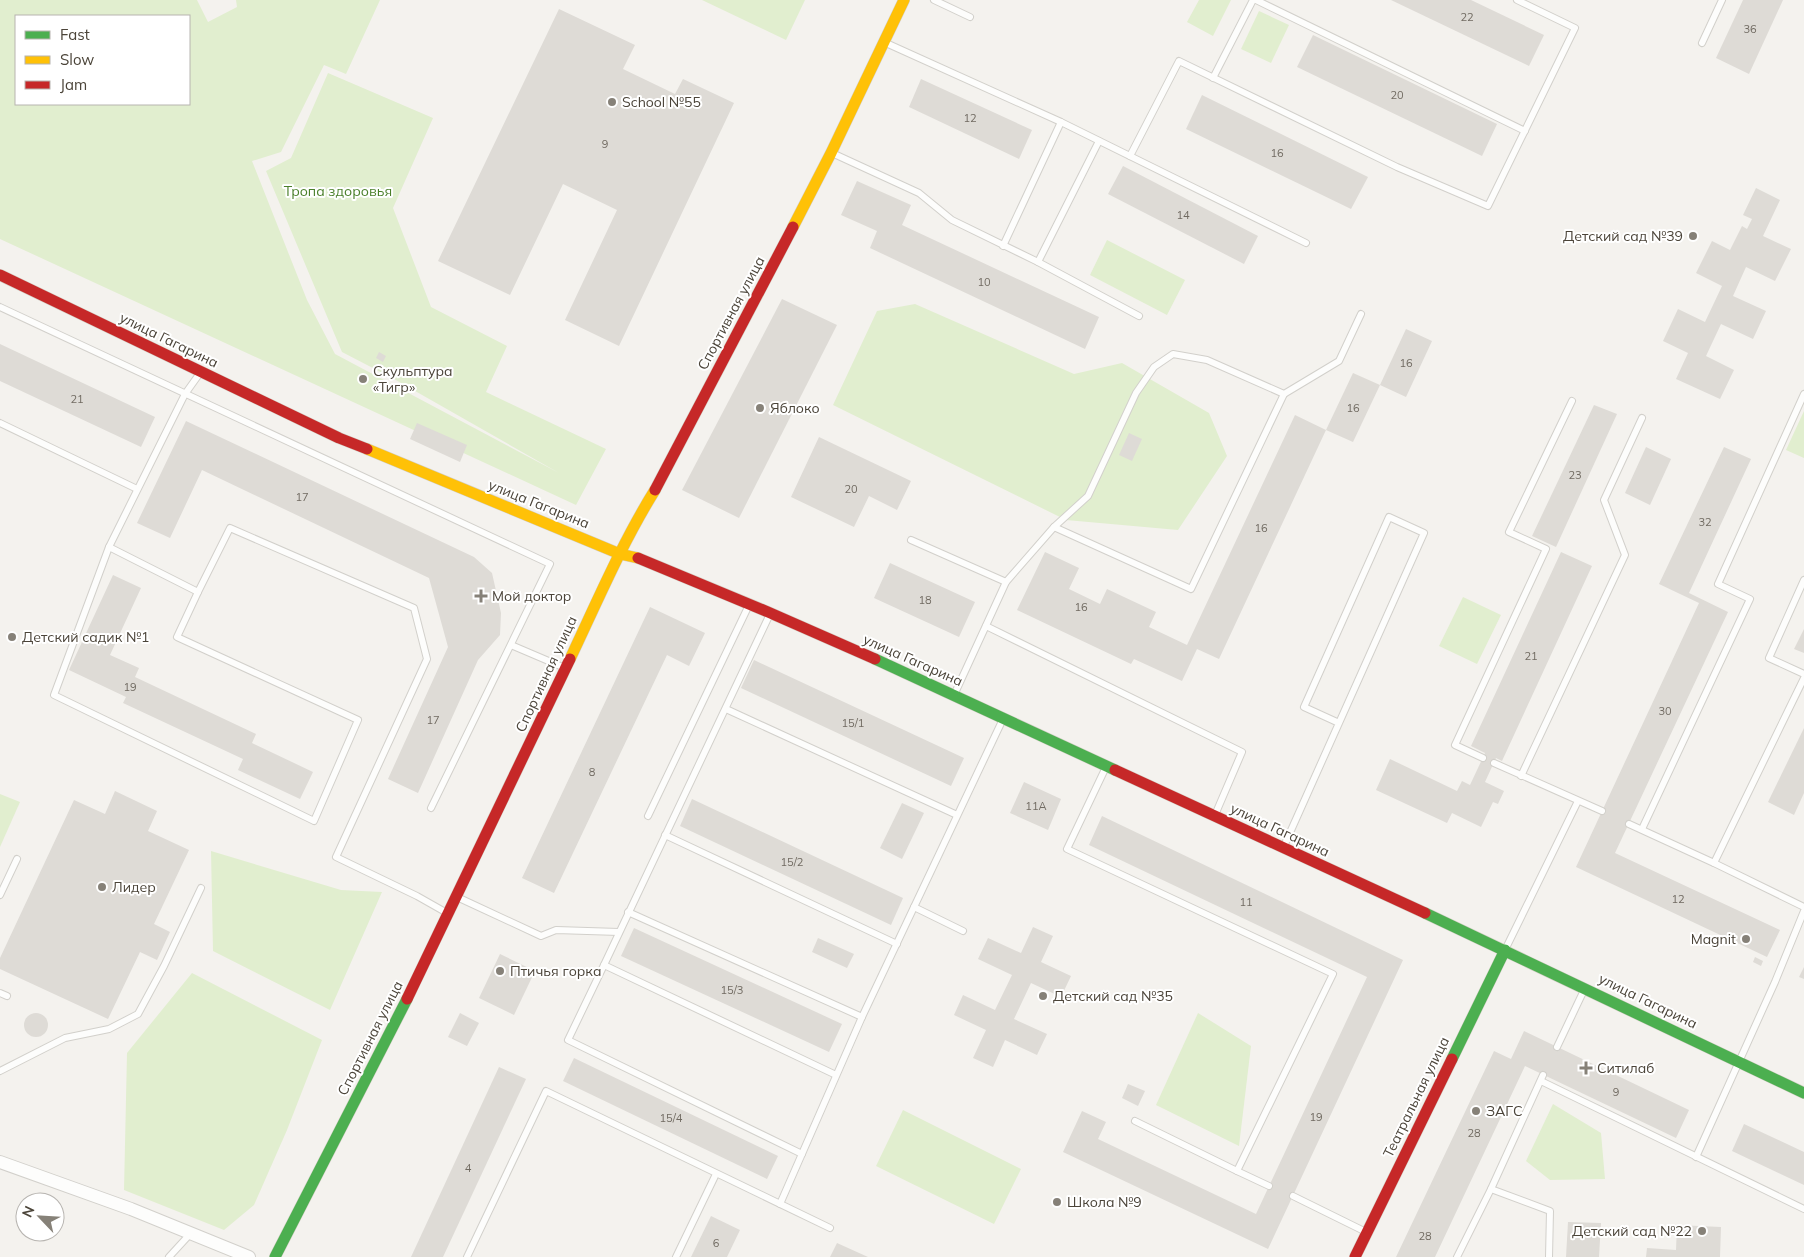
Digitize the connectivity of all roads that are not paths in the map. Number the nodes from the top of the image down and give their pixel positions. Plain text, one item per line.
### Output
1 (904, 0) edge
2 (934, 0) edge
3 (1254, 0) edge
4 (1518, 0) edge
5 (1722, 0) edge
6 (970, 17) dead end
7 (884, 42) junction
8 (1702, 43) dead end
9 (1213, 78) junction
10 (1061, 122) junction
11 (1525, 131) junction
12 (1099, 141) junction
13 (831, 153) junction
14 (1130, 156) junction
15 (1306, 244) dead end
16 (1003, 246) junction
17 (1038, 262) junction
18 (0, 275) edge
19 (0, 308) edge
20 (1361, 314) dead end
21 (1139, 316) dead end
22 (200, 372) junction
23 (185, 394) junction
24 (1284, 394) junction
25 (1804, 394) edge
26 (1572, 401) dead end
27 (1642, 418) dead end
28 (0, 423) edge
29 (137, 490) junction
30 (1054, 528) junction
31 (911, 540) dead end
32 (109, 546) junction
33 (620, 554) junction
34 (1804, 580) edge
35 (1006, 582) junction
36 (198, 592) junction
37 (750, 604) junction
38 (770, 614) junction
39 (986, 626) junction
40 (511, 645) junction
41 (565, 668) junction
42 (1804, 676) edge
43 (954, 695) junction
44 (726, 709) junction
45 (1003, 718) junction
46 (1339, 723) junction
47 (1483, 758) dead end
48 (1494, 763) dead end
49 (1106, 766) junction
50 (1521, 776) junction
51 (1578, 801) junction
52 (431, 808) dead end
53 (1602, 811) dead end
54 (648, 816) dead end
55 (957, 816) junction
56 (1214, 816) junction
57 (1629, 824) dead end
58 (1642, 829) junction
59 (665, 835) junction
60 (1283, 848) junction
61 (17, 859) dead end
62 (1714, 863) junction
63 (200, 888) dead end
64 (0, 895) edge
65 (456, 896) junction
66 (914, 907) junction
67 (1804, 908) edge
68 (1804, 911) edge
69 (628, 912) junction
70 (448, 914) junction
71 (963, 930) dead end
72 (619, 932) junction
73 (897, 944) junction
74 (1505, 950) junction
75 (604, 965) junction
76 (1585, 987) junction
77 (862, 1018) junction
78 (1557, 1047) dead end
79 (1739, 1061) junction
80 (0, 1071) edge
81 (836, 1074) junction
82 (1804, 1093) edge
83 (1135, 1121) dead end
84 (802, 1154) junction
85 (1696, 1157) junction
86 (0, 1162) edge
87 (1238, 1171) junction
88 (716, 1174) junction
89 (1269, 1186) dead end
90 (1491, 1189) junction
91 (1293, 1196) dead end
92 (780, 1204) junction
93 (1804, 1209) edge
94 (830, 1228) dead end
95 (191, 1233) junction
96 (1367, 1233) junction
97 (169, 1257) edge
98 (249, 1257) edge
99 (275, 1257) edge
100 (467, 1257) edge
101 (676, 1257) edge
102 (1355, 1257) edge
103 (1458, 1257) edge
104 (1548, 1257) edge

1 - 7 street, Спортивная улица
2 - 6 lane
3 - 9 lane
3 - 11 lane
4 - 11 lane
5 - 8 lane
7 - 10 lane
7 - 13 street, Спортивная улица
9 - 11 lane
9 - 14 lane
10 - 12 lane
10 - 16 lane
12 - 14 lane
12 - 17 lane
13 - 16 lane
13 - 33 street, Спортивная улица
14 - 15 lane
16 - 17 lane
17 - 21 lane
18 - 22 street, улица Гагарина
19 - 23 lane
20 - 24 lane
22 - 23 lane
22 - 33 street, улица Гагарина
23 - 29 lane
23 - 40 lane
24 - 30 lane
24 - 30 lane
25 - 58 lane
26 - 47 lane
27 - 50 lane
28 - 29 lane
29 - 32 lane
30 - 35 lane
31 - 35 lane
32 - 36 lane
32 - 36 lane
33 - 37 street, улица Гагарина
33 - 41 street, Спортивная улица
34 - 42 lane
35 - 39 lane
36 - 70 lane
37 - 38 street, улица Гагарина
37 - 54 lane
38 - 43 street, улица Гагарина
38 - 44 lane
39 - 43 lane
39 - 56 lane
40 - 41 lane
40 - 52 lane
41 - 65 street, Спортивная улица
42 - 62 lane
43 - 45 street, улица Гагарина
44 - 55 lane
44 - 59 lane
45 - 49 street, улица Гагарина
45 - 55 lane
46 - 46 lane
46 - 60 lane
48 - 50 lane
49 - 56 street, улица Гагарина
49 - 87 lane
50 - 51 lane
51 - 53 lane
51 - 74 lane
55 - 66 lane
56 - 60 street, улица Гагарина
57 - 58 lane
58 - 62 lane
59 - 69 lane
59 - 73 lane
60 - 74 street, улица Гагарина
61 - 64 lane
62 - 67 lane
63 - 80 lane
65 - 70 street, Спортивная улица
65 - 72 lane
66 - 71 lane
66 - 73 lane
68 - 79 lane
69 - 72 lane
69 - 77 lane
70 - 99 street, Спортивная улица
72 - 75 lane
73 - 77 lane
74 - 76 street, улица Гагарина
74 - 96 street, Театральная улица
75 - 81 lane
75 - 84 lane
76 - 78 lane
76 - 79 street, улица Гагарина
77 - 81 lane
79 - 82 street, улица Гагарина
79 - 85 lane
81 - 84 lane
83 - 87 lane
84 - 92 lane
85 - 90 lane
85 - 93 lane
86 - 95 street
87 - 89 lane
88 - 92 lane
88 - 100 lane
88 - 101 lane
90 - 103 lane
90 - 104 lane
91 - 96 lane
92 - 94 lane
95 - 97 lane
95 - 98 street
96 - 102 street, Театральная улица

